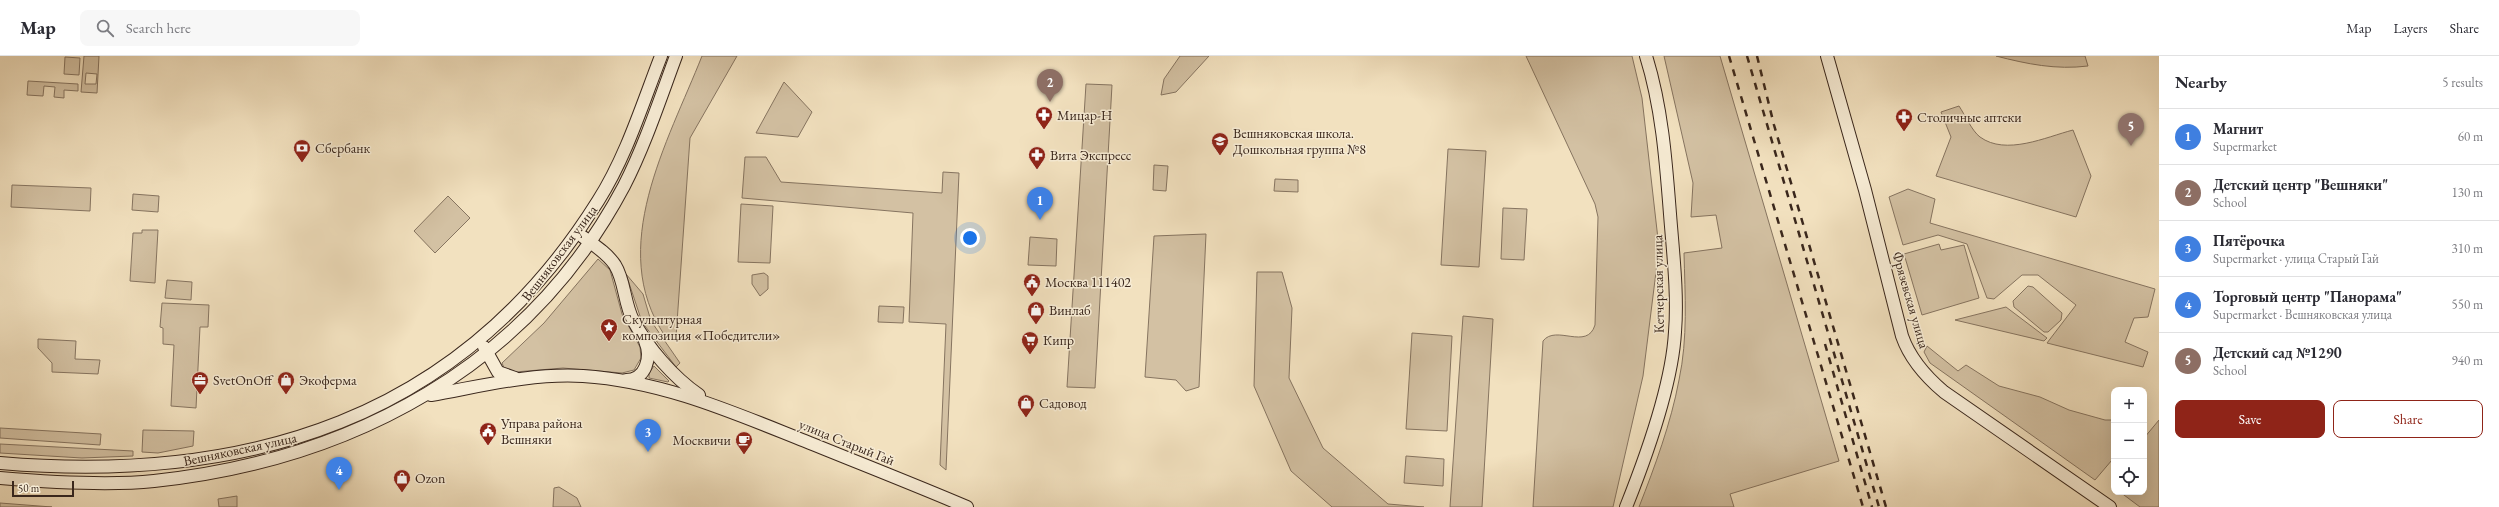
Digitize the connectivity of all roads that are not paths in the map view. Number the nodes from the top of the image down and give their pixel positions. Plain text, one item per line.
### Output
1 (661, 56) edge
2 (676, 56) edge
3 (1646, 56) edge
4 (1827, 56) edge
5 (576, 232) junction
6 (589, 241) junction
7 (643, 336) junction
8 (481, 340) junction
9 (487, 354) junction
10 (518, 378) junction
11 (621, 380) junction
12 (424, 396) junction
13 (716, 405) junction
14 (0, 463) edge
15 (0, 478) edge
16 (967, 507) edge
17 (1626, 507) edge
18 (2110, 507) edge

1 - 5 main road, Вешняковская улица
2 - 6 main road, Вешняковская улица
3 - 17 main road, Кетчерская улица
4 - 18 main road, Фрязевская улица
5 - 6 main road, улица Старый Гай
5 - 8 main road, Вешняковская улица
6 - 7 main road, улица Старый Гай
6 - 9 main road, Вешняковская улица
7 - 11 main road, улица Старый Гай
7 - 13 main road, улица Старый Гай
8 - 9 main road, улица Старый Гай
8 - 14 main road, Вешняковская улица
9 - 10 main road, улица Старый Гай
9 - 12 main road, Вешняковская улица
10 - 11 main road, улица Старый Гай
10 - 12 main road, улица Старый Гай
11 - 13 main road, улица Старый Гай
12 - 15 main road, Вешняковская улица
13 - 16 main road, улица Старый Гай

